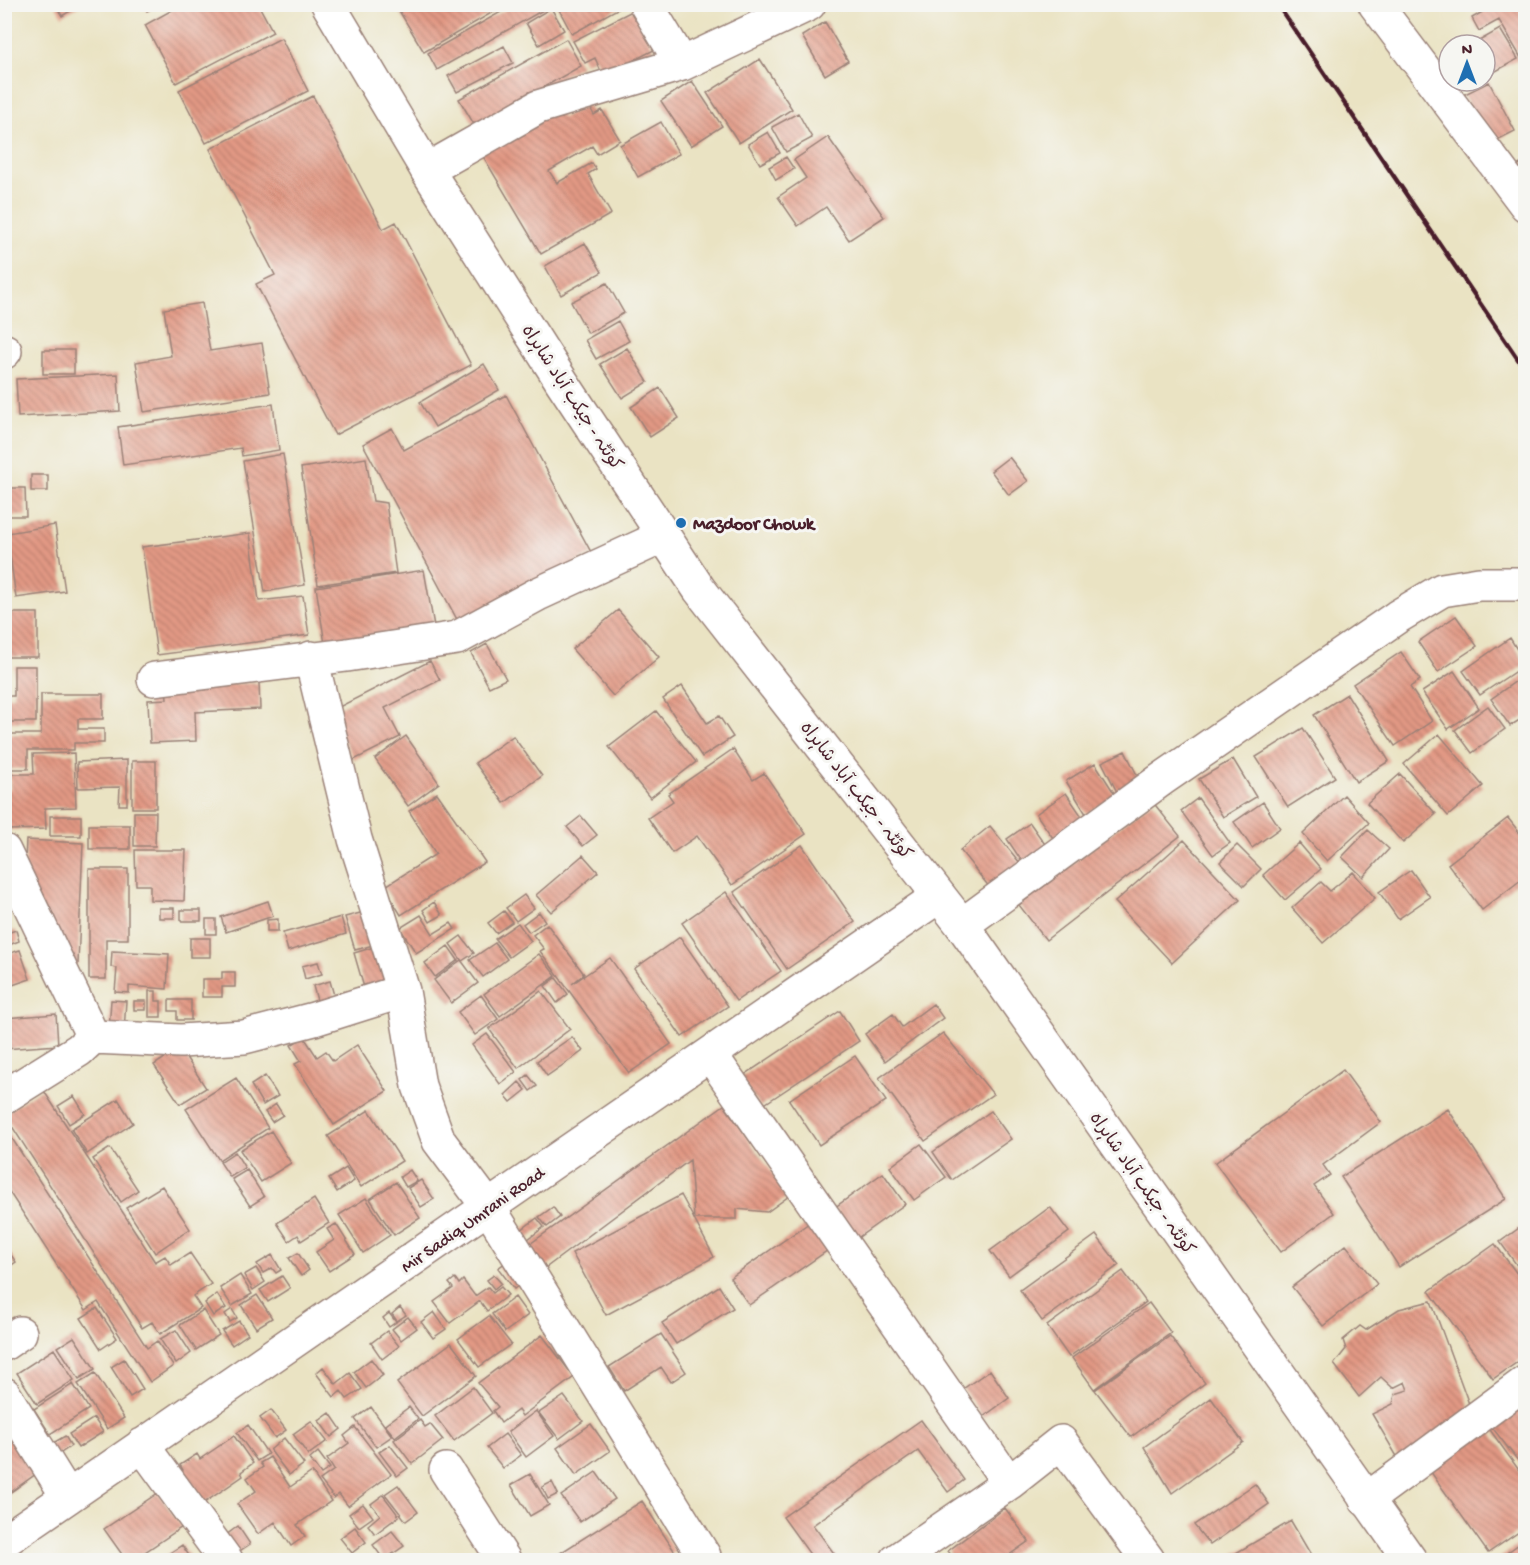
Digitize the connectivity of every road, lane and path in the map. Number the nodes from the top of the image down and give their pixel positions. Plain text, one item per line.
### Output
1 (328, 4) edge
2 (646, 4) edge
3 (809, 4) edge
4 (1375, 4) edge
5 (682, 64) junction
6 (428, 170) junction
7 (1526, 205) edge
8 (664, 536) junction
9 (1526, 584) edge
10 (311, 658) junction
11 (154, 679) dead end
12 (4, 852) edge
13 (939, 896) junction
14 (962, 925) junction
15 (403, 991) junction
16 (93, 1036) junction
17 (710, 1054) junction
18 (4, 1097) edge
19 (489, 1208) junction
20 (1526, 1382) edge
21 (4, 1394) edge
22 (142, 1445) junction
23 (446, 1470) dead end
24 (1009, 1483) junction
25 (68, 1497) junction
26 (1366, 1500) junction
27 (4, 1541) edge
28 (1400, 1558) edge
29 (226, 1560) edge
30 (504, 1560) edge
31 (698, 1560) edge
32 (897, 1560) edge
33 (1148, 1560) edge

1 - 6 main road, کوئٹہ - جیکب آباد شاہراہ
2 - 5 main road
3 - 5 main road
4 - 7 main road
5 - 6 main road
6 - 8 main road, کوئٹہ - جیکب آباد شاہراہ
8 - 10 main road
8 - 13 main road, کوئٹہ - جیکب آباد شاہراہ
9 - 14 main road
10 - 11 main road
10 - 15 main road
12 - 16 main road
13 - 14 main road, کوئٹہ - جیکب آباد شاہراہ
13 - 17 main road, Mir Sadiq Umrani Road
14 - 26 main road, کوئٹہ - جیکب آباد شاہراہ
15 - 16 main road
15 - 19 main road
16 - 18 main road
17 - 19 main road, Mir Sadiq Umrani Road
17 - 24 main road
19 - 22 main road, Mir Sadiq Umrani Road
19 - 31 main road
20 - 26 main road
21 - 25 main road
22 - 25 main road, Mir Sadiq Umrani Road
22 - 29 main road
23 - 30 main road
24 - 32 main road
24 - 33 main road
25 - 27 main road, Mir Sadiq Umrani Road
26 - 28 main road, کوئٹہ - جیکب آباد شاہراہ

